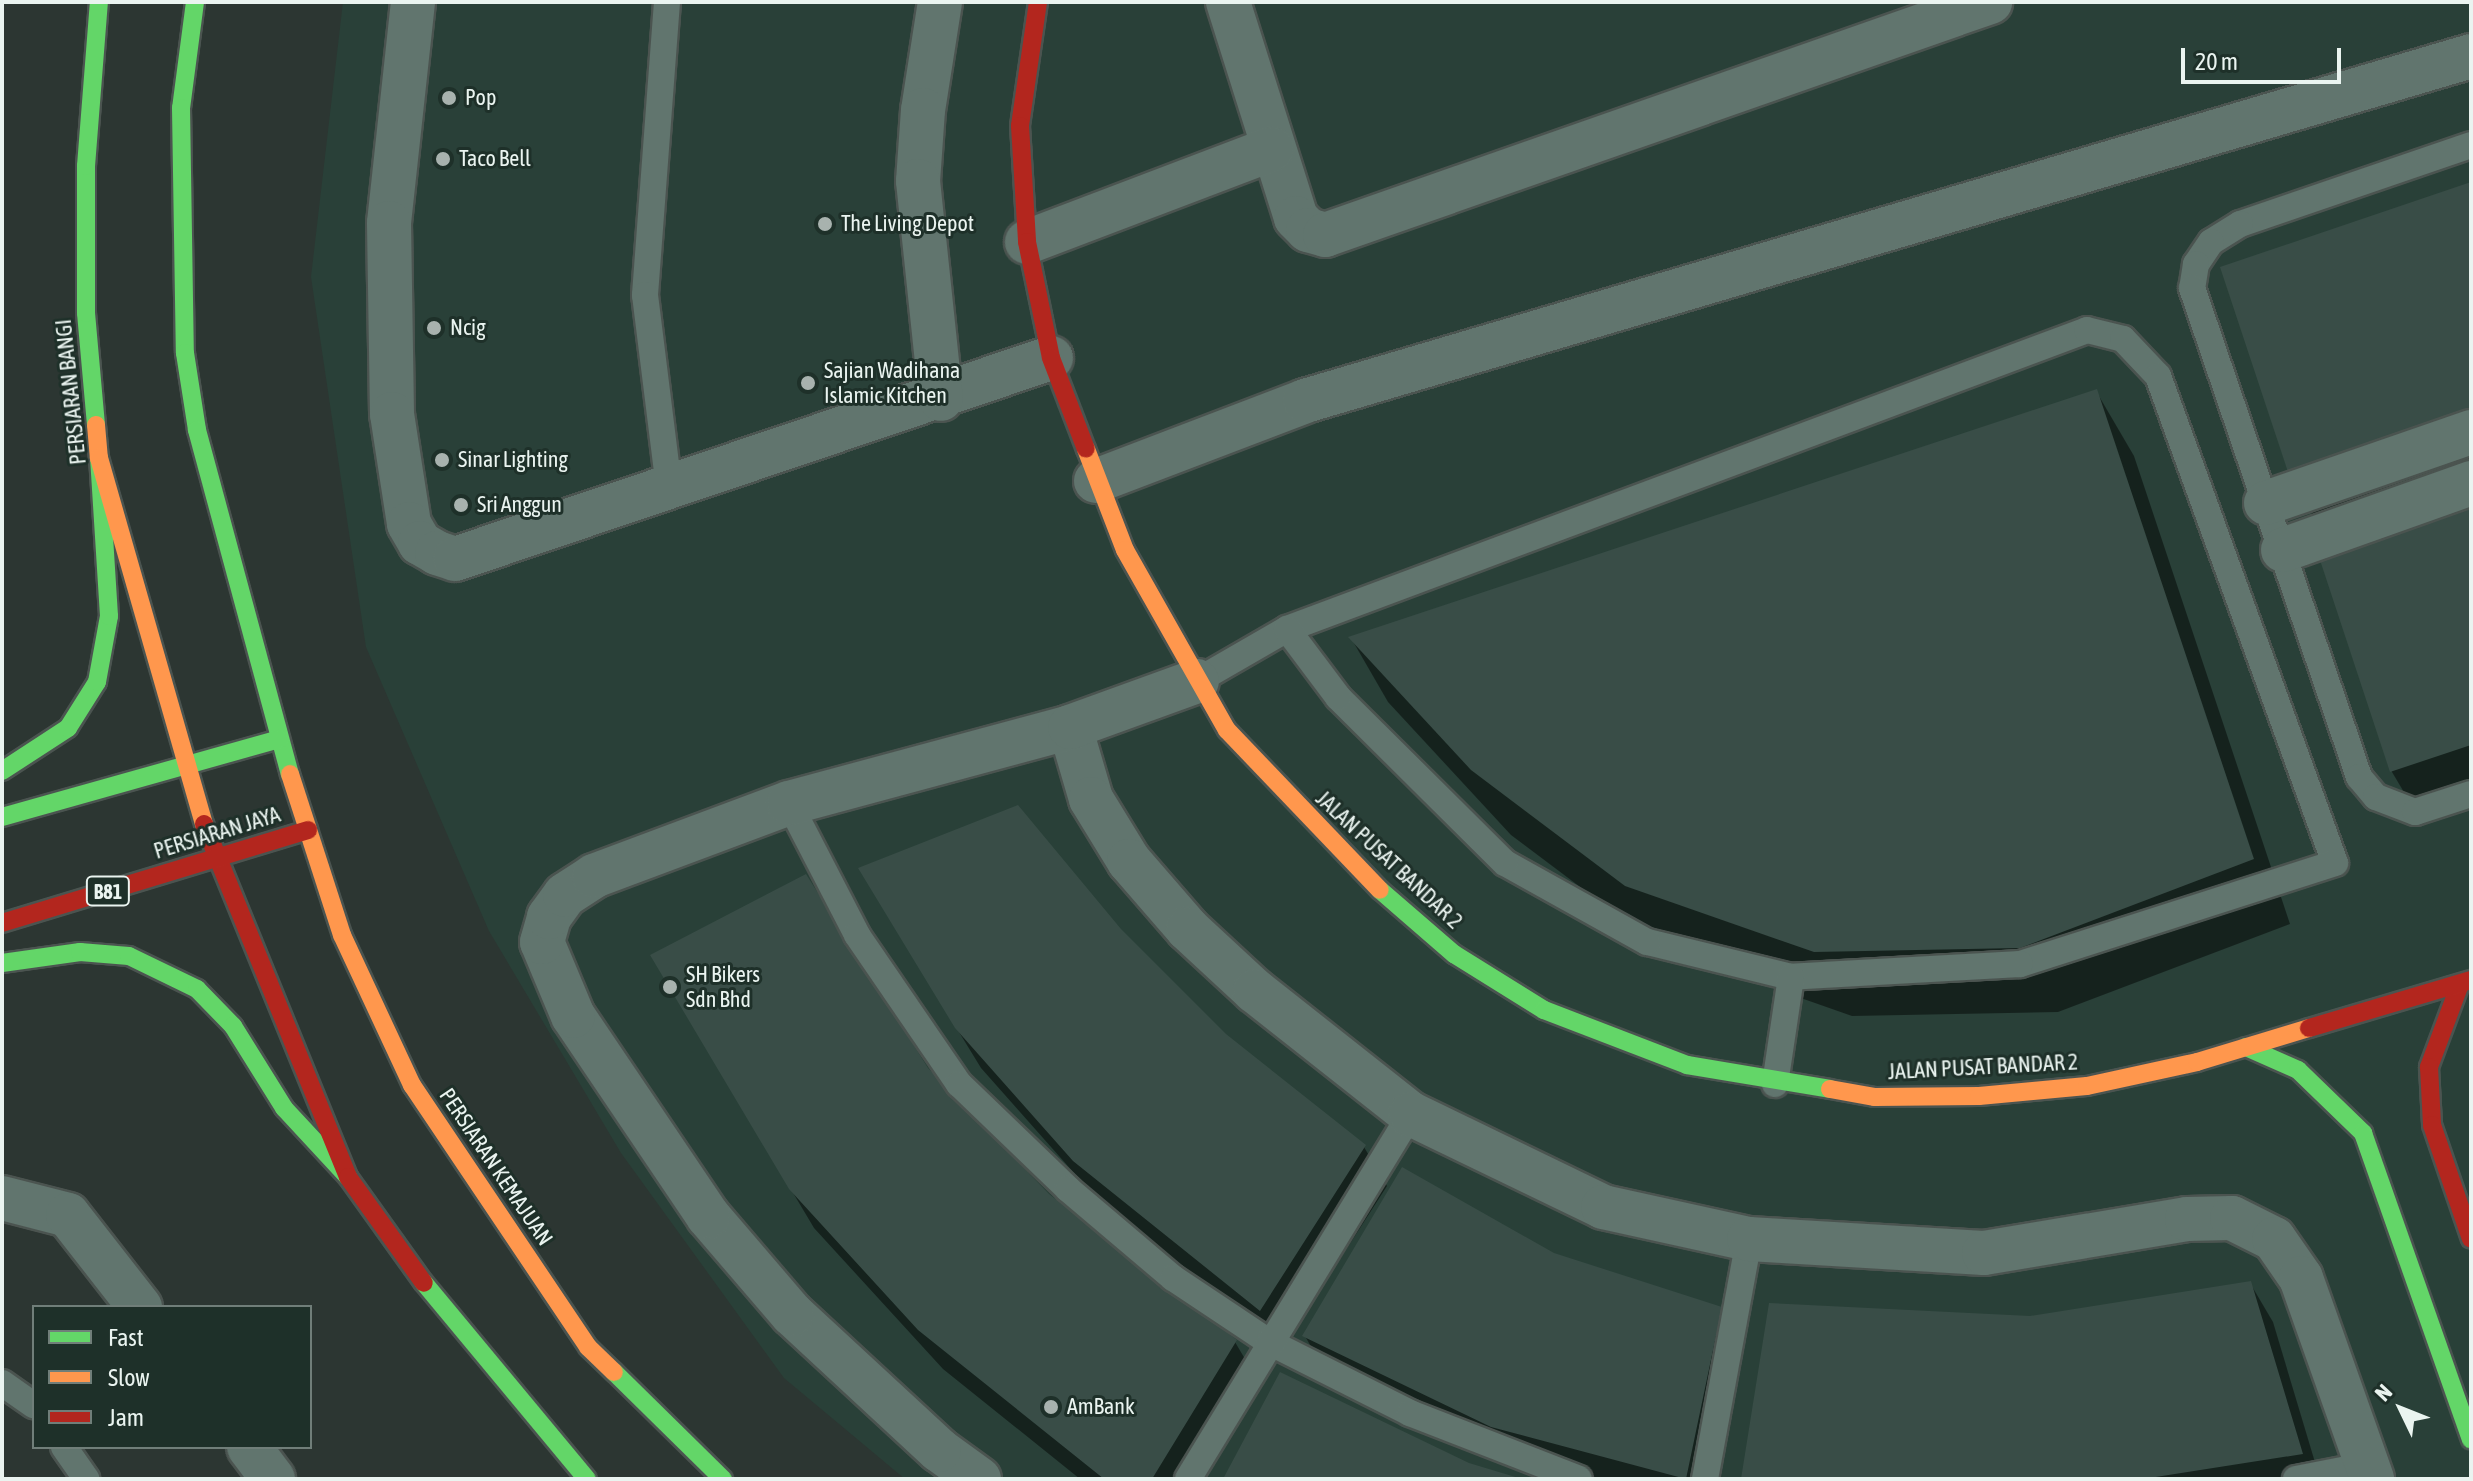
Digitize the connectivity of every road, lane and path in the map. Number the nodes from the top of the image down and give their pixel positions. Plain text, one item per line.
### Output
1 (99, 2) edge
2 (195, 2) edge
3 (413, 2) edge
4 (667, 2) edge
5 (940, 2) edge
6 (1038, 2) edge
7 (1228, 2) edge
8 (1990, 2) edge
9 (2471, 56) edge
10 (2471, 145) edge
11 (1272, 149) junction
12 (1027, 242) junction
13 (1051, 358) junction
14 (941, 399) junction
15 (2471, 432) edge
16 (99, 458) junction
17 (1096, 481) junction
18 (2471, 483) edge
19 (669, 489) junction
20 (2266, 503) junction
21 (2283, 550) junction
22 (1287, 629) junction
23 (1197, 681) junction
24 (1070, 727) junction
25 (279, 739) junction
26 (187, 765) junction
27 (2, 771) edge
28 (2471, 794) edge
29 (789, 803) junction
30 (2, 817) edge
31 (308, 830) junction
32 (214, 859) junction
33 (2, 923) edge
34 (2, 963) edge
35 (1791, 977) junction
36 (2465, 982) edge
37 (2246, 1047) junction
38 (1775, 1084) junction
39 (1411, 1114) junction
40 (348, 1177) junction
41 (2, 1198) edge
42 (1749, 1239) junction
43 (2471, 1239) edge
44 (138, 1305) edge
45 (1269, 1342) junction
46 (2, 1383) edge
47 (32, 1404) edge
48 (2468, 1421) edge
49 (65, 1449) edge
50 (250, 1449) edge
51 (2370, 1472) edge
52 (86, 1479) edge
53 (273, 1479) edge
54 (587, 1479) edge
55 (723, 1479) edge
56 (979, 1479) edge
57 (1188, 1479) edge
58 (1579, 1479) edge
59 (1705, 1479) edge
60 (2296, 1479) edge

1 - 16 main road, PERSIARAN BANGI
2 - 25 main road
3 - 19 street
4 - 19 lane
5 - 14 street
6 - 12 main road, JALAN PUSAT BANDAR 2
7 - 11 street
8 - 11 street
9 - 17 street
10 - 20 lane
11 - 12 street
12 - 13 main road, JALAN PUSAT BANDAR 2
13 - 14 street
13 - 17 main road, JALAN PUSAT BANDAR 2
14 - 19 street
15 - 20 street
16 - 26 main road, PERSIARAN BANGI
16 - 27 main road
17 - 23 main road, JALAN PUSAT BANDAR 2
18 - 21 street
20 - 21 lane
21 - 28 lane
22 - 23 lane
22 - 35 lane
22 - 35 lane
23 - 24 street
23 - 38 main road, JALAN PUSAT BANDAR 2
24 - 29 street
24 - 39 street
25 - 26 main road
25 - 31 main road
26 - 30 main road
26 - 32 main road, PERSIARAN BANGI
29 - 45 lane
29 - 56 street
31 - 32 main road, PERSIARAN JAYA
31 - 55 main road, PERSIARAN KEMAJUAN
32 - 33 main road, PERSIARAN JAYA / B81
32 - 40 main road
34 - 40 main road
35 - 38 lane
36 - 37 main road, JALAN PUSAT BANDAR 2
36 - 43 main road
37 - 38 main road, JALAN PUSAT BANDAR 2
37 - 48 main road
39 - 42 street
39 - 45 lane
40 - 54 main road
41 - 44 street
42 - 51 street
42 - 59 lane
45 - 57 lane
45 - 58 lane
46 - 47 lane
49 - 52 lane
50 - 53 street
51 - 60 lane

